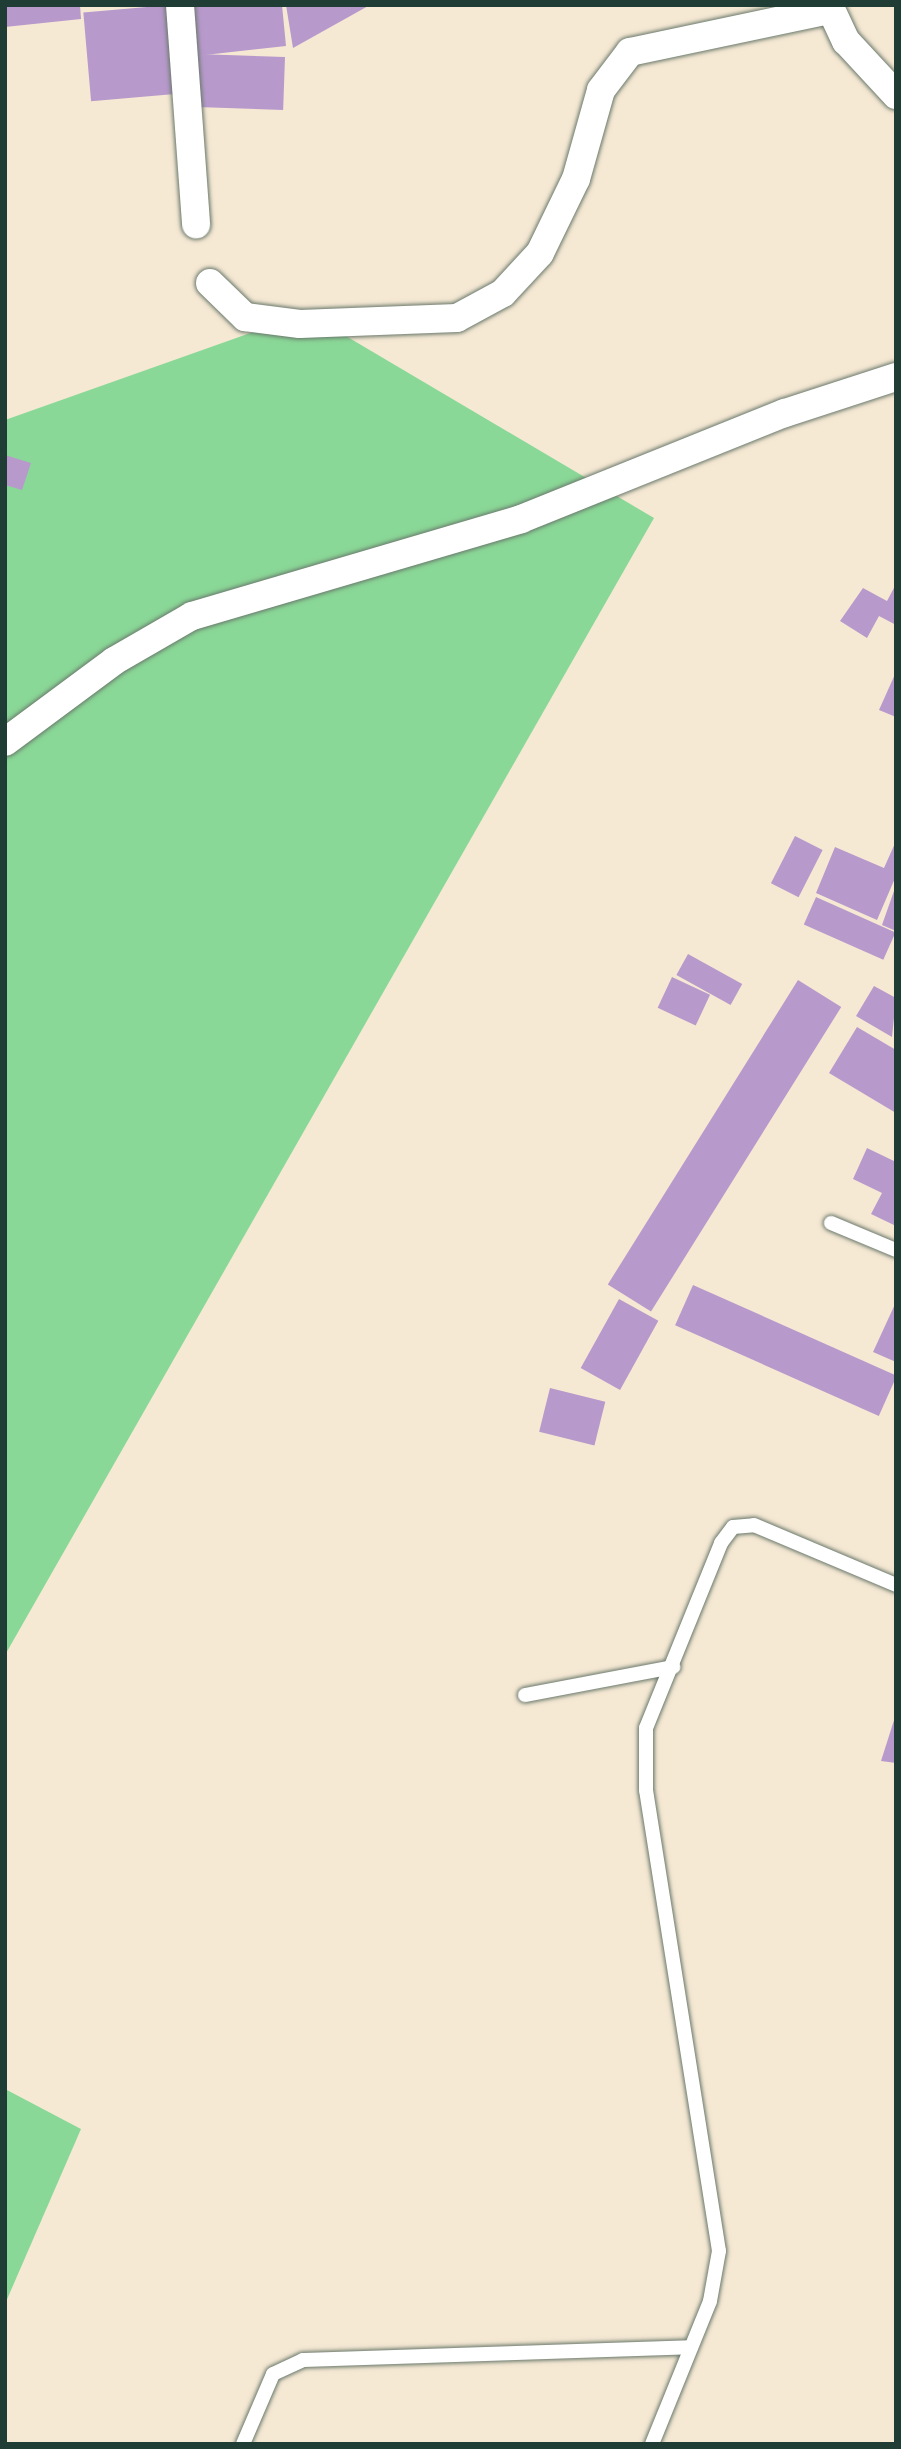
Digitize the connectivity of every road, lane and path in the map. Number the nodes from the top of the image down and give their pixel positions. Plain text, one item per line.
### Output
1 (180, 5) edge
2 (829, 7) edge
3 (896, 95) edge
4 (196, 224) dead end
5 (210, 283) dead end
6 (896, 377) edge
7 (5, 742) edge
8 (831, 1223) dead end
9 (896, 1250) edge
10 (896, 1585) edge
11 (673, 1667) junction
12 (525, 1695) dead end
13 (691, 2347) junction
14 (243, 2444) edge
15 (652, 2444) edge

1 - 4 street
2 - 3 street
2 - 5 street
6 - 7 street
8 - 9 lane
10 - 11 lane
11 - 12 lane
11 - 13 lane
13 - 14 lane
13 - 15 lane

